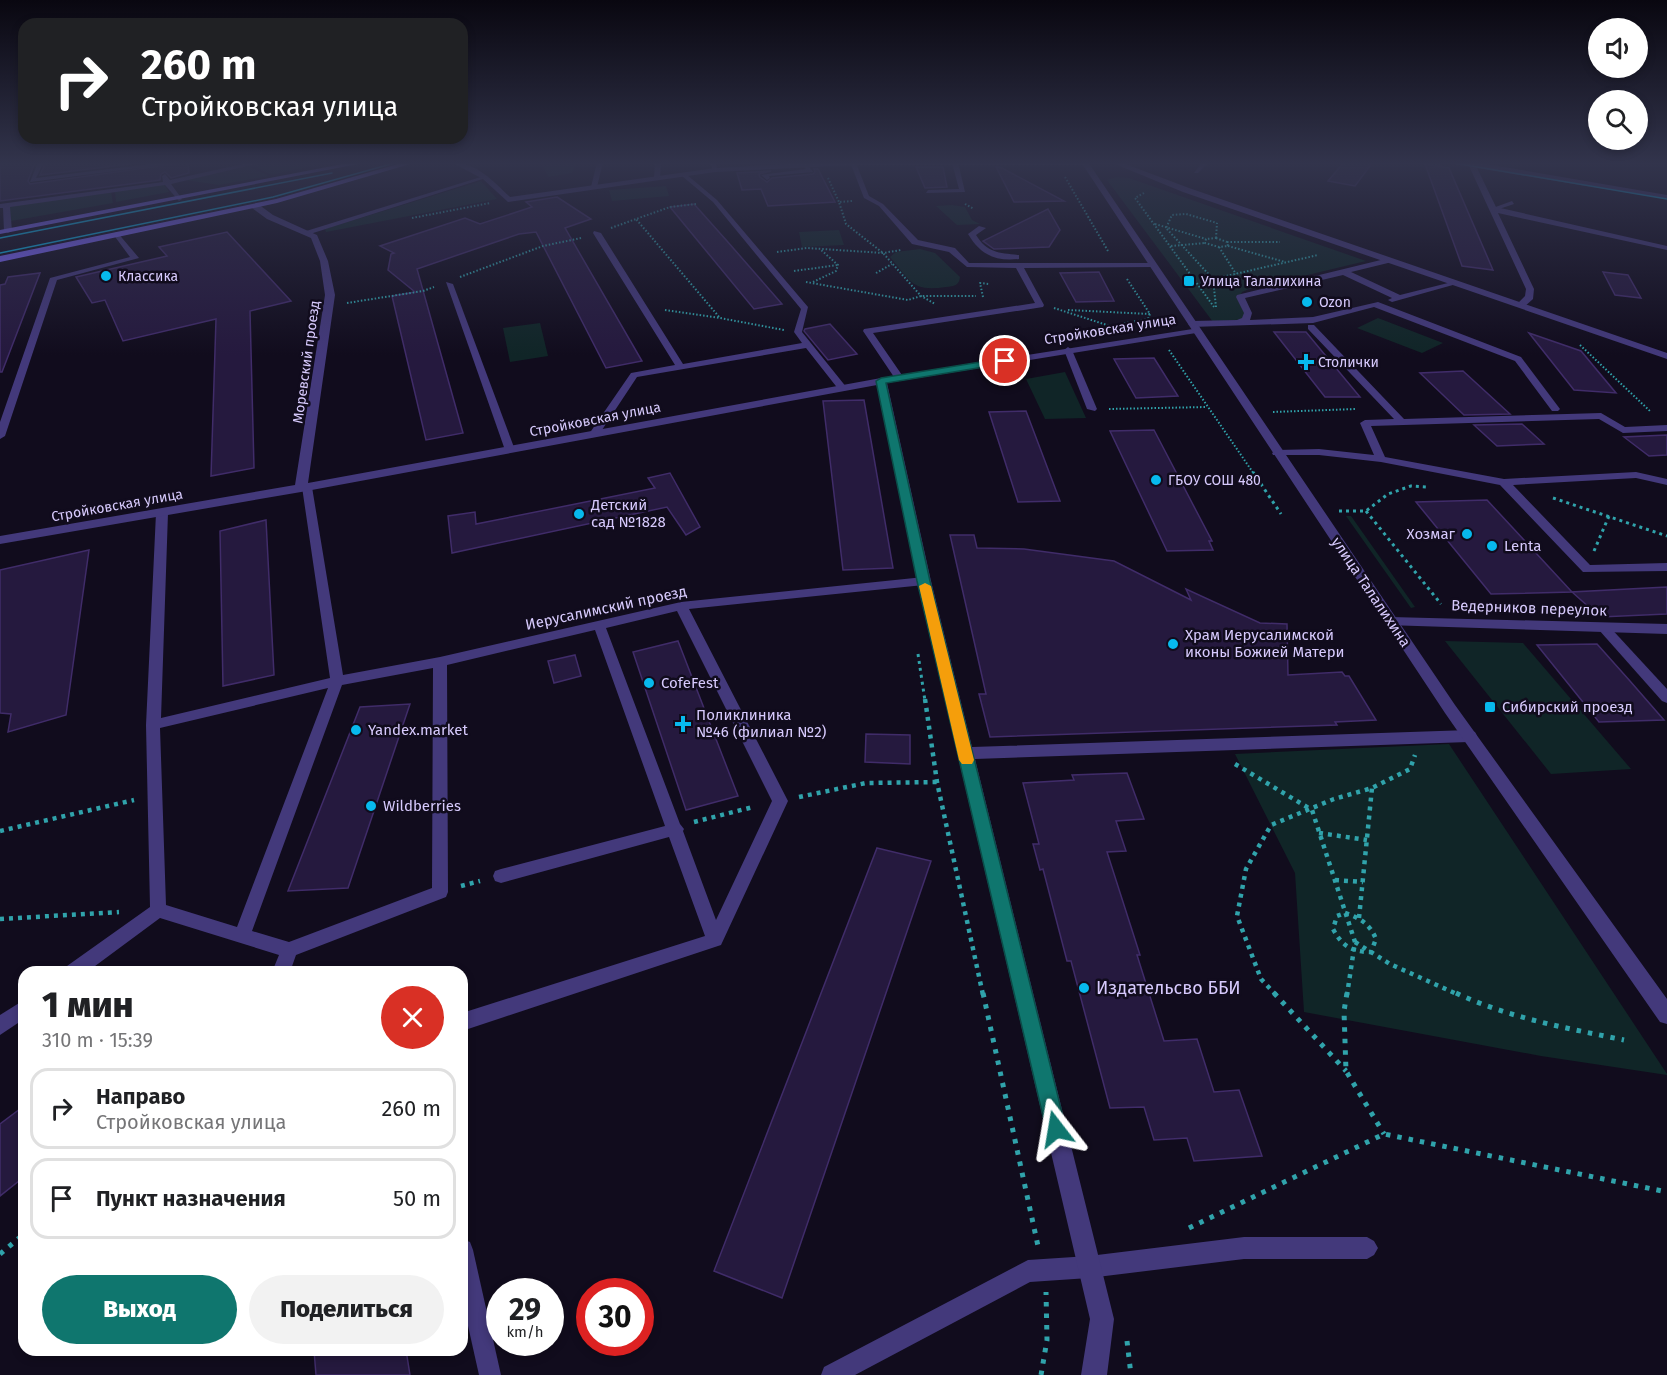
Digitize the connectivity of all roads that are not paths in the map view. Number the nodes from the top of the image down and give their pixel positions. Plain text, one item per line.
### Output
1 (35, 226) edge
2 (156, 226) edge
3 (293, 226) edge
4 (326, 226) edge
5 (736, 226) edge
6 (900, 226) edge
7 (1131, 226) edge
8 (1292, 226) edge
9 (1501, 226) edge
10 (1570, 226) edge
11 (982, 228) dead end
12 (4, 232) edge
13 (307, 232) junction
14 (597, 233) road end
15 (117, 234) junction
16 (1667, 248) edge
17 (0, 259) edge
18 (1150, 260) junction
19 (1389, 260) junction
20 (1019, 266) junction
21 (1344, 272) junction
22 (447, 283) road end
23 (1456, 283) junction
24 (1399, 298) junction
25 (1375, 304) junction
26 (1521, 305) junction
27 (1239, 322) junction
28 (1194, 327) junction
29 (1311, 327) dead end
30 (807, 345) junction
31 (1068, 350) junction
32 (1667, 356) edge
33 (681, 367) junction
34 (890, 379) junction
35 (842, 388) junction
36 (1092, 409) road end
37 (1555, 409) dead end
38 (1401, 421) junction
39 (1667, 428) edge
40 (594, 434) junction
41 (0, 436) edge
42 (510, 450) junction
43 (1277, 453) junction
44 (1381, 459) junction
45 (1504, 482) junction
46 (1667, 482) edge
47 (304, 488) junction
48 (162, 513) junction
49 (0, 540) edge
50 (1667, 567) edge
51 (924, 581) junction
52 (681, 606) junction
53 (1391, 622) junction
54 (599, 625) junction
55 (1603, 627) junction
56 (1667, 629) edge
57 (440, 662) junction
58 (337, 681) junction
59 (1667, 698) edge
60 (153, 725) junction
61 (1469, 736) junction
62 (965, 753) junction
63 (676, 828) junction
64 (501, 876) road end
65 (158, 910) junction
66 (243, 936) junction
67 (715, 940) junction
68 (289, 950) junction
69 (81, 966) edge
70 (283, 966) edge
71 (18, 1012) edge
72 (1667, 1015) edge
73 (468, 1020) edge
74 (0, 1026) edge
75 (1367, 1248) dead end
76 (1089, 1267) junction
77 (468, 1277) edge
78 (490, 1375) edge
79 (832, 1375) edge
80 (1094, 1375) edge

1 - 12 main road
2 - 15 main road
3 - 13 street
4 - 13 lane
5 - 30 lane
6 - 20 lane
7 - 18 street, улица Талалихина
8 - 19 street
9 - 26 street
10 - 16 street
11 - 18 lane
13 - 47 street, Моревский проезд
14 - 33 lane
15 - 17 main road
15 - 41 lane
18 - 20 lane
18 - 28 street, улица Талалихина
19 - 21 lane
19 - 23 street
20 - 34 lane
21 - 24 lane
21 - 27 lane
22 - 42 lane
23 - 24 lane
23 - 26 street
24 - 25 lane
25 - 27 lane
25 - 37 lane
26 - 32 street
27 - 28 lane
28 - 31 street, Стройковская улица
28 - 43 street, улица Талалихина
29 - 38 lane
30 - 33 lane
30 - 35 lane
31 - 34 street, Стройковская улица
31 - 36 lane
33 - 40 lane
34 - 35 street, Стройковская улица
34 - 51 street
35 - 40 street, Стройковская улица
38 - 39 lane
38 - 44 lane
40 - 42 street, Стройковская улица
42 - 47 street, Стройковская улица
43 - 44 lane
43 - 53 street, улица Талалихина
44 - 45 lane
45 - 46 lane
45 - 50 lane
47 - 48 street, Стройковская улица
47 - 58 lane
48 - 49 street, Стройковская улица
48 - 60 lane
51 - 52 lane, Иерусалимский проезд
51 - 62 street
52 - 54 lane, Иерусалимский проезд
52 - 67 lane
53 - 55 street, Ведерников переулок
53 - 61 street, улица Талалихина
54 - 57 lane, Иерусалимский проезд
54 - 63 lane
55 - 56 street, Ведерников переулок
55 - 59 lane
57 - 58 lane, Иерусалимский проезд
57 - 68 lane
58 - 60 lane, Иерусалимский проезд
58 - 66 lane
60 - 65 lane
61 - 62 street
61 - 72 street, улица Талалихина
62 - 76 street
63 - 64 lane
63 - 67 lane
65 - 66 lane
65 - 69 lane
66 - 68 lane
67 - 73 lane
68 - 70 lane
71 - 74 lane
75 - 76 lane
76 - 79 lane
76 - 80 street
77 - 78 lane

